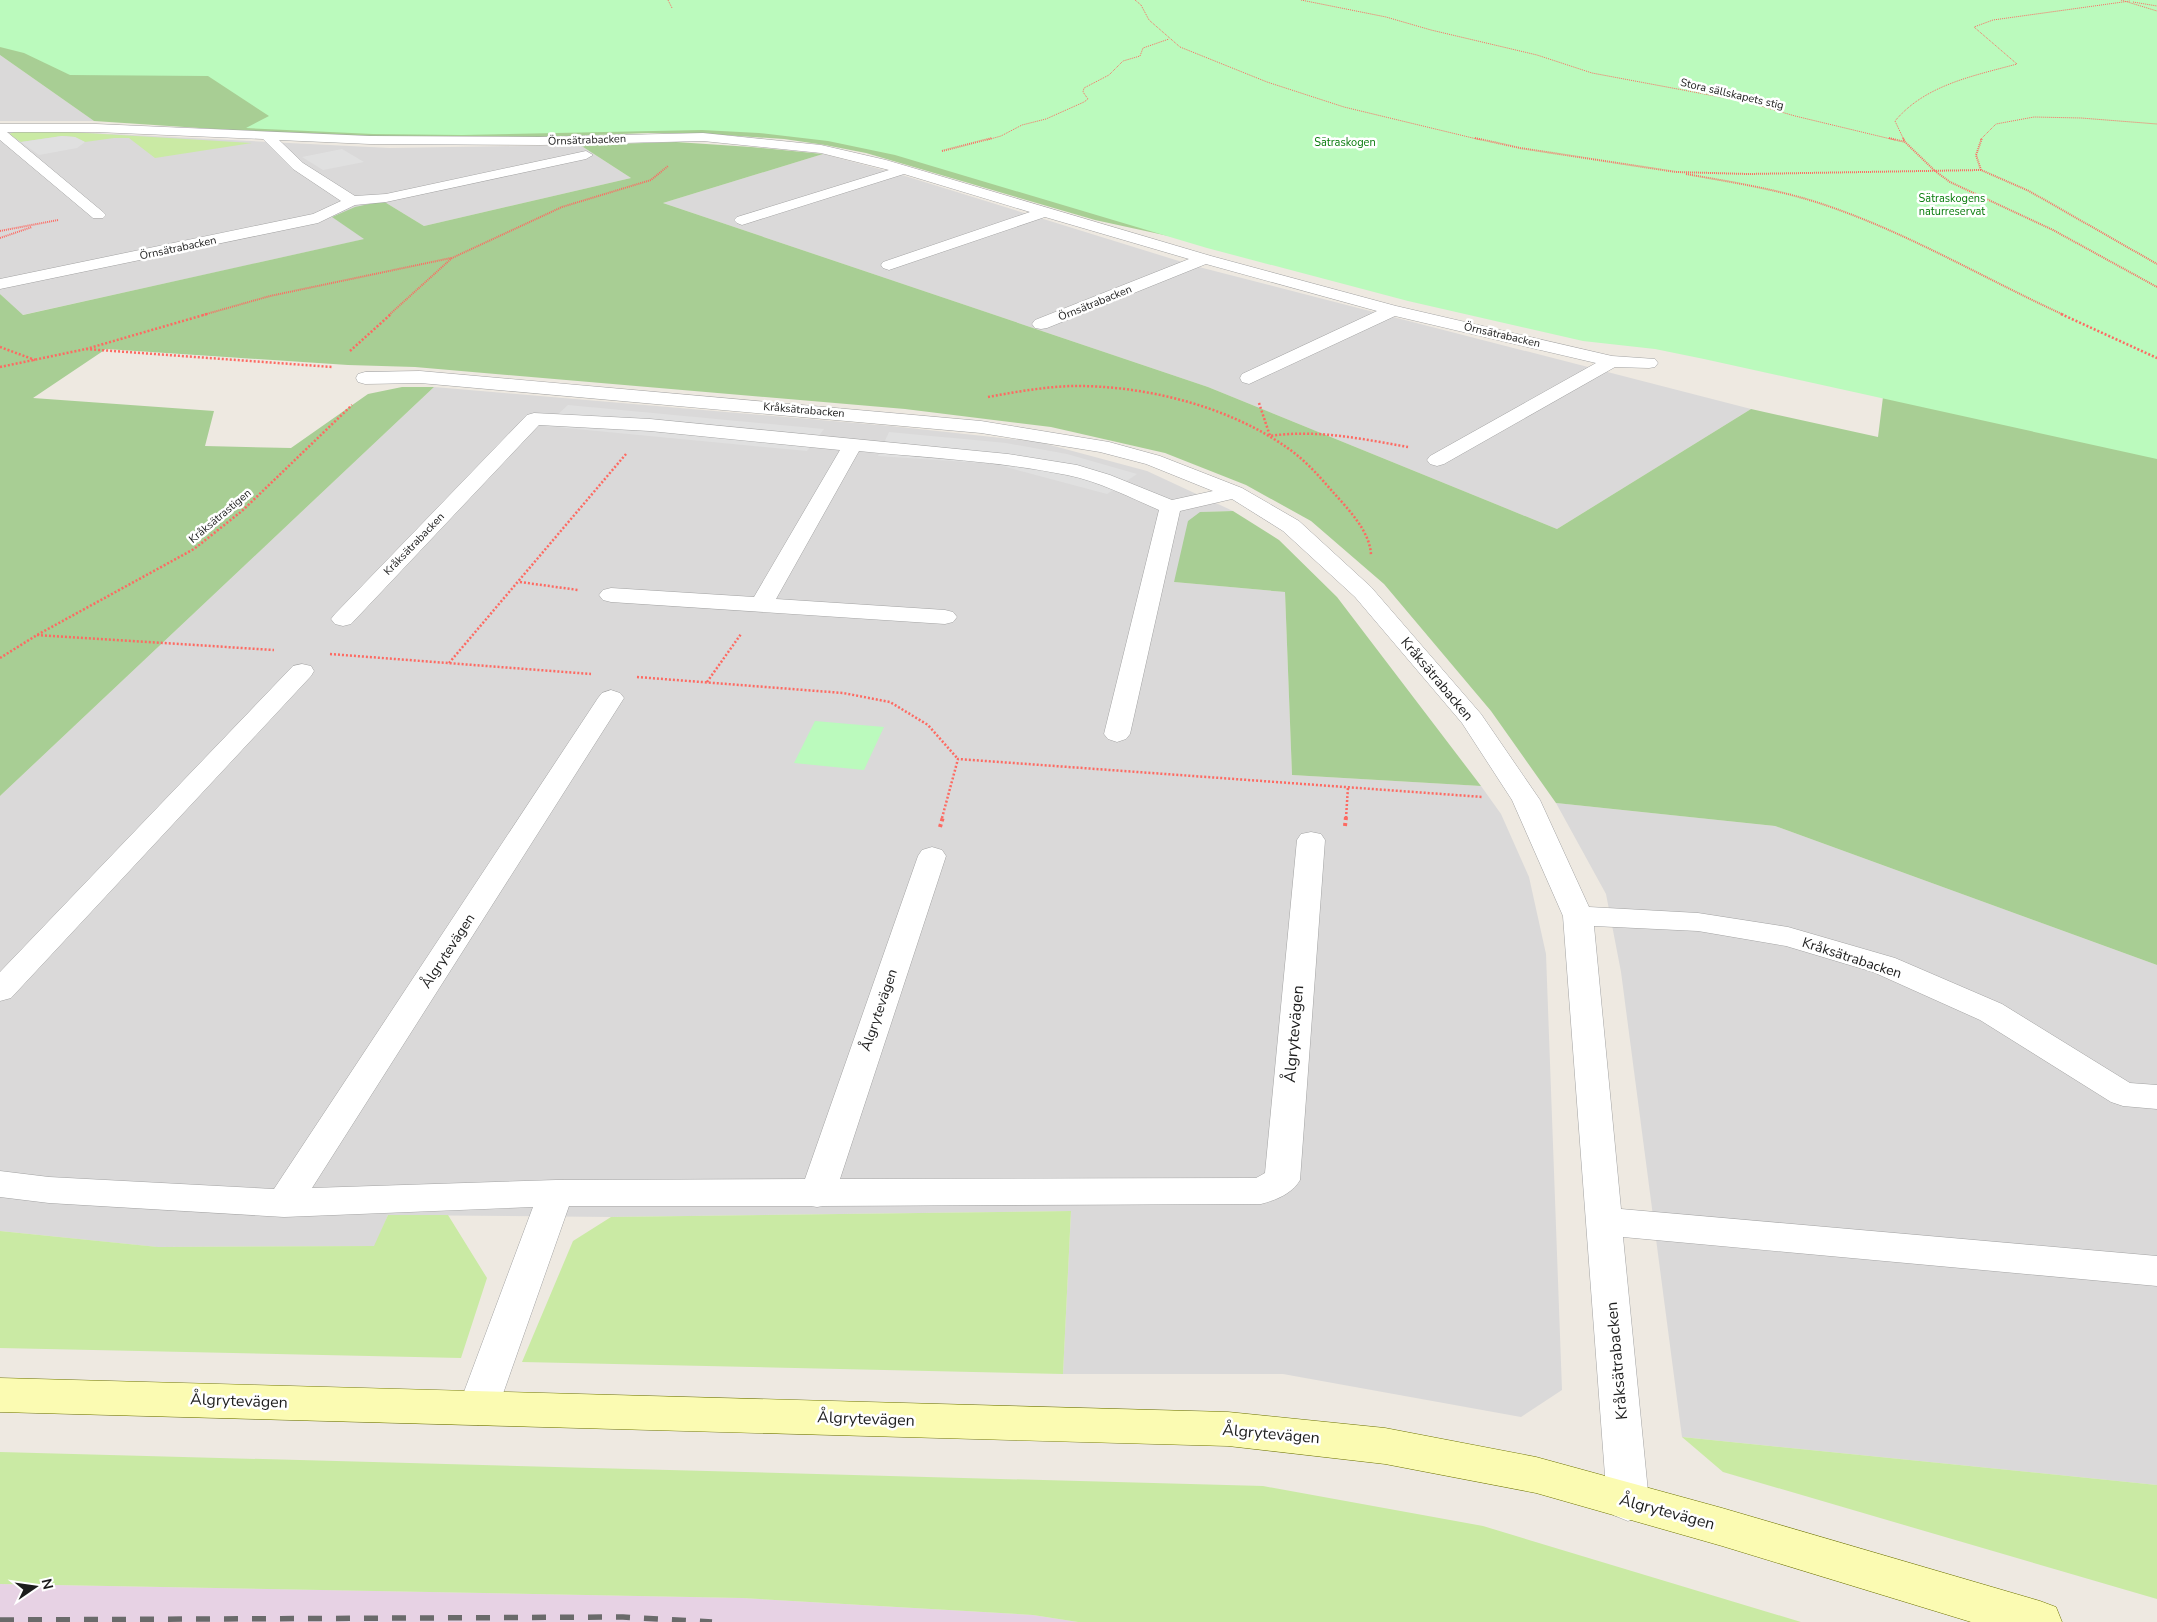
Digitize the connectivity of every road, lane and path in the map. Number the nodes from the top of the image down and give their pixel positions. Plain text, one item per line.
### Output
1 (668, 0) edge
2 (1135, 0) edge
3 (1301, 0) edge
4 (2120, 0) edge
5 (2126, 0) edge
6 (2130, 2) junction
7 (2157, 6) edge
8 (672, 8) dead end
9 (2157, 11) edge
10 (1169, 39) junction
11 (2157, 124) edge
12 (0, 128) edge
13 (0, 133) edge
14 (268, 137) junction
15 (703, 137) junction
16 (1905, 142) junction
17 (942, 151) dead end
18 (586, 156) dead end
19 (903, 170) junction
20 (1981, 170) junction
21 (1676, 172) junction
22 (1936, 172) junction
23 (352, 202) junction
24 (1044, 212) junction
25 (98, 214) joint
26 (742, 220) dead end
27 (44, 222) junction
28 (0, 231) edge
29 (0, 238) edge
30 (452, 258) junction
31 (1205, 259) junction
32 (2157, 264) edge
33 (888, 265) dead end
34 (0, 284) edge
35 (2157, 287) edge
36 (1393, 310) junction
37 (1042, 324) dead end
38 (0, 347) edge
39 (86, 349) junction
40 (2157, 358) edge
41 (36, 360) junction
42 (1612, 360) junction
43 (1650, 363) dead end
44 (332, 367) junction
45 (0, 368) edge
46 (365, 378) junction
47 (1249, 378) dead end
48 (650, 425) junction
49 (1270, 436) dead end
50 (852, 446) junction
51 (1437, 460) joint
52 (1235, 492) junction
53 (1170, 507) junction
54 (520, 582) junction
55 (611, 595) joint
56 (761, 605) junction
57 (945, 617) dead end
58 (344, 619) dead end
59 (37, 635) junction
60 (276, 650) dead end
61 (324, 654) dead end
62 (0, 658) edge
63 (448, 663) junction
64 (302, 671) dead end
65 (707, 682) junction
66 (612, 683) junction
67 (1117, 734) dead end
68 (958, 759) junction
69 (1526, 800) junction
70 (1311, 840) dead end
71 (932, 856) joint
72 (1578, 916) junction
73 (0, 991) edge
74 (2157, 1097) edge
75 (0, 1184) edge
76 (556, 1193) junction
77 (817, 1194) junction
78 (284, 1203) junction
79 (1605, 1221) junction
80 (2157, 1271) edge
81 (0, 1395) edge
82 (478, 1408) junction
83 (1628, 1502) junction
84 (2040, 1622) edge

1 - 8 path
2 - 10 path
3 - 16 path, Stora sällskapets stig
4 - 6 path
5 - 6 path
6 - 7 path
6 - 9 path
6 - 16 path
10 - 17 path
10 - 21 path
11 - 20 path
12 - 14 street, Örnsätrabacken
13 - 25 street
14 - 15 street, Örnsätrabacken
14 - 23 street
15 - 19 street, Örnsätrabacken
15 - 30 path
16 - 22 path
18 - 23 street, Örnsätrabacken
19 - 24 street, Örnsätrabacken
19 - 26 street
20 - 22 path
20 - 32 path
21 - 22 path
21 - 40 path
22 - 35 path
23 - 34 street, Örnsätrabacken
24 - 31 street, Örnsätrabacken
24 - 33 street
25 - 27 path
27 - 28 path
27 - 29 path
30 - 39 path
30 - 44 path
31 - 36 street, Örnsätrabacken
31 - 37 street, Örnsätrabacken
36 - 42 street, Örnsätrabacken
36 - 47 street
38 - 41 path
39 - 41 path
39 - 44 path
41 - 45 path
42 - 43 street, Örnsätrabacken
42 - 51 street
44 - 46 path
46 - 52 street, Kråksätrabacken
46 - 59 path, Kråksätrastigen
48 - 50 street, Kråksätrabacken
48 - 54 path
48 - 58 street, Kråksätrabacken
49 - 51 path
50 - 53 street, Kråksätrabacken
50 - 56 street
52 - 53 street
52 - 69 street, Kråksätrabacken
53 - 67 street
54 - 55 path
54 - 63 path
55 - 56 street
56 - 57 street
56 - 65 path
59 - 60 path
59 - 62 path, Kråksätrastigen
61 - 63 path
63 - 66 path
64 - 73 street
65 - 66 path
65 - 68 path
66 - 78 street, Ålgrytevägen
68 - 69 path
68 - 71 path
69 - 72 street, Kråksätrabacken
70 - 77 street, Ålgrytevägen
71 - 77 street, Ålgrytevägen
72 - 74 street, Kråksätrabacken
72 - 79 street, Kråksätrabacken
75 - 78 street, Ålgrytevägen
76 - 77 street, Ålgrytevägen
76 - 78 street, Ålgrytevägen
76 - 82 street
79 - 80 street
79 - 83 street, Kråksätrabacken
81 - 82 street, Ålgrytevägen
82 - 83 street, Ålgrytevägen
83 - 84 street, Ålgrytevägen

